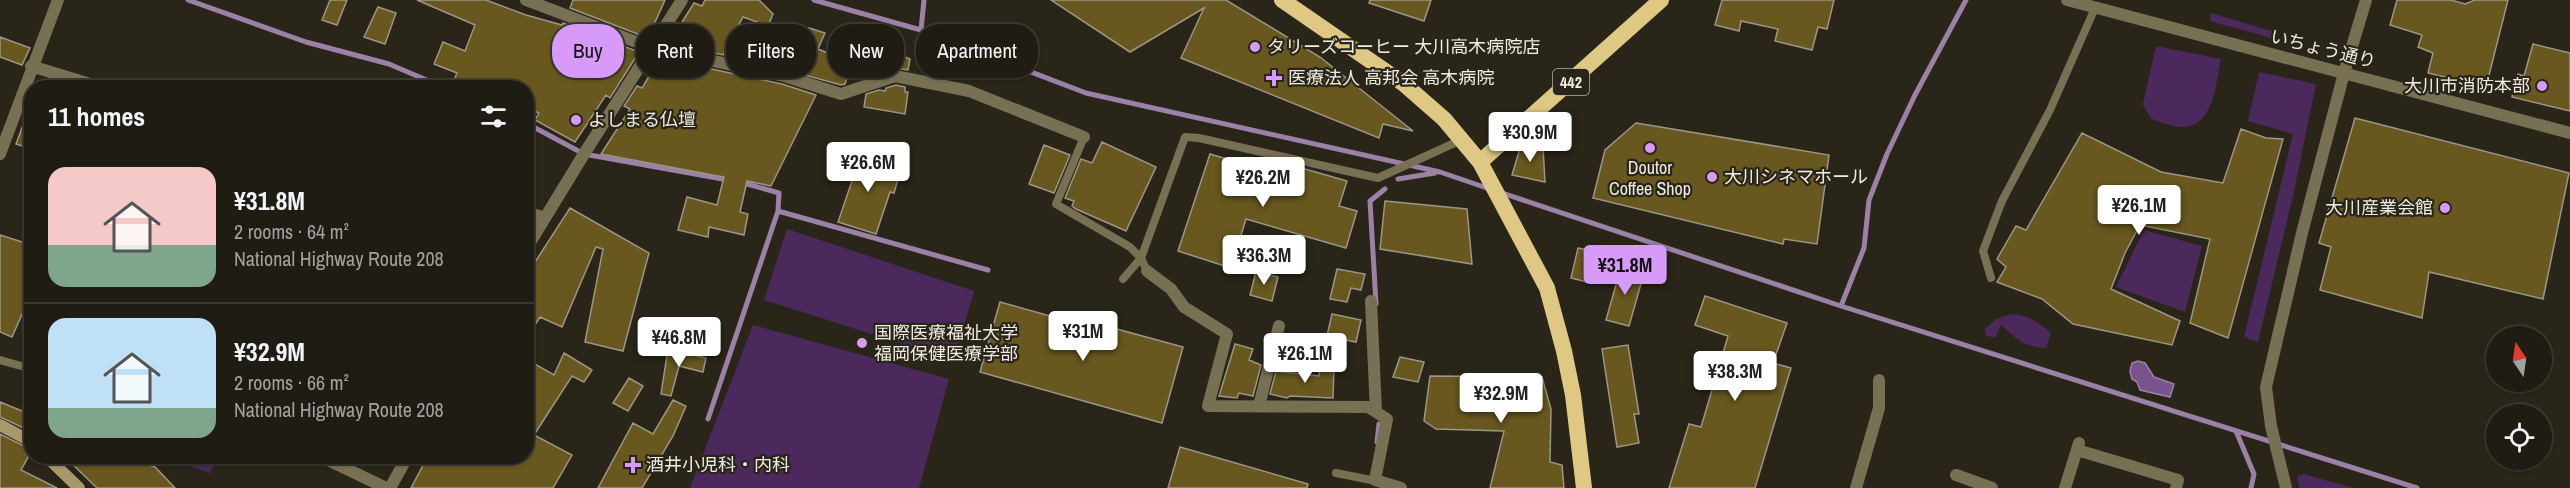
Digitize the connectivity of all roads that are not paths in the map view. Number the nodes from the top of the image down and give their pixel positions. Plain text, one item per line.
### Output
1 (58, 0) edge
2 (526, 0) edge
3 (682, 0) edge
4 (1282, 0) edge
5 (1661, 0) edge
6 (2067, 0) edge
7 (2367, 0) edge
8 (2095, 8) junction
9 (667, 24) edge
10 (636, 42) edge
11 (714, 61) edge
12 (31, 66) junction
13 (636, 73) edge
14 (2344, 73) junction
15 (26, 80) edge
16 (77, 80) edge
17 (24, 86) edge
18 (2570, 133) edge
19 (1084, 137) joint
20 (1461, 140) junction
21 (0, 154) edge
22 (1483, 167) junction
23 (534, 215) edge
24 (545, 218) junction
25 (534, 236) edge
26 (1141, 258) junction
27 (1147, 271) joint
28 (1123, 279) dead end
29 (1991, 279) dead end
30 (1371, 301) dead end
31 (1279, 326) dead end
32 (0, 360) edge
33 (24, 367) edge
34 (1880, 380) dead end
35 (1259, 406) junction
36 (1376, 412) junction
37 (0, 425) edge
38 (24, 438) edge
39 (54, 464) edge
40 (336, 464) edge
41 (404, 464) edge
42 (1336, 473) dead end
43 (1956, 475) dead end
44 (1374, 483) edge
45 (2285, 483) edge
46 (79, 488) edge
47 (386, 488) edge
48 (390, 488) edge
49 (1401, 488) edge
50 (1584, 488) edge
51 (1856, 488) edge
52 (1992, 488) edge
53 (2065, 488) edge
54 (2176, 488) edge

1 - 12 street
2 - 10 street
3 - 9 street
4 - 20 highway
5 - 22 highway, 442
6 - 8 street, いちょう通り
7 - 14 street
8 - 14 street, いちょう通り
8 - 29 lane
11 - 19 street
12 - 15 street
12 - 16 street
13 - 24 street
14 - 18 street, いちょう通り
14 - 45 street
17 - 21 street
19 - 26 lane
20 - 22 highway
20 - 26 lane
22 - 50 highway
23 - 24 street
24 - 25 street
26 - 27 lane
26 - 28 lane
27 - 35 street
30 - 36 street
31 - 35 street
32 - 33 lane
34 - 51 street
35 - 36 street
36 - 44 street
37 - 38 main road
39 - 46 main road
40 - 47 street
41 - 48 street
42 - 44 lane
43 - 52 street
44 - 49 street
53 - 54 street

